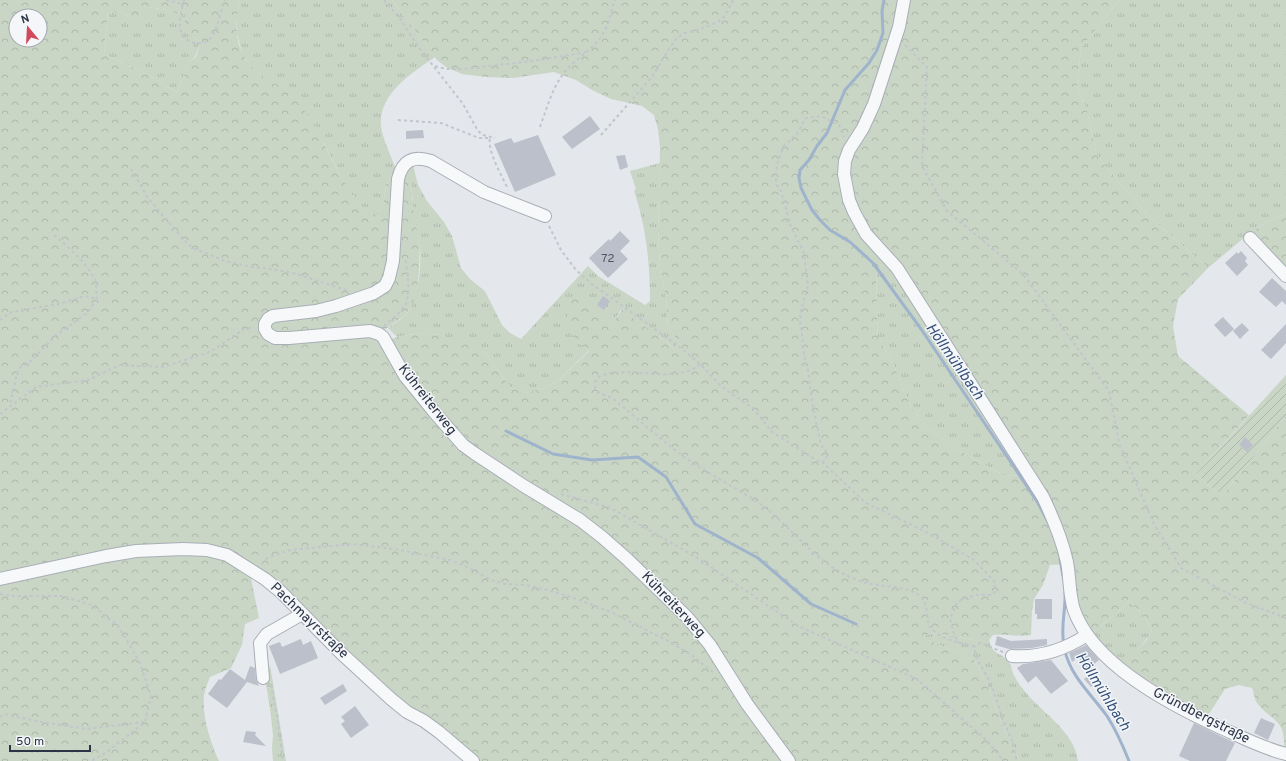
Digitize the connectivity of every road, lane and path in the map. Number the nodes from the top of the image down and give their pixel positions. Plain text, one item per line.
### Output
1 (166, 0) edge
2 (184, 0) edge
3 (225, 0) edge
4 (384, 0) edge
5 (615, 0) edge
6 (733, 0) edge
7 (904, 0) edge
8 (183, 4) junction
9 (896, 36) junction
10 (586, 52) junction
11 (434, 66) junction
12 (398, 120) dead end
13 (839, 125) dead end
14 (540, 127) dead end
15 (602, 135) dead end
16 (490, 138) junction
17 (495, 138) dead end
18 (131, 169) dead end
19 (510, 192) dead end
20 (545, 216) joint
21 (54, 235) dead end
22 (1250, 238) dead end
23 (1286, 276) edge
24 (350, 291) dead end
25 (97, 299) junction
26 (0, 320) edge
27 (265, 324) junction
28 (700, 364) junction
29 (10, 407) junction
30 (0, 414) edge
31 (822, 462) junction
32 (555, 493) dead end
33 (257, 573) junction
34 (0, 579) edge
35 (0, 594) edge
36 (302, 614) junction
37 (1286, 618) edge
38 (1087, 634) junction
39 (960, 644) junction
40 (974, 646) junction
41 (1012, 656) joint
42 (714, 674) dead end
43 (266, 679) joint
44 (0, 714) edge
45 (4, 714) junction
46 (0, 717) edge
47 (145, 722) junction
48 (1286, 754) edge
49 (91, 761) edge
50 (283, 761) edge
51 (473, 761) edge
52 (789, 761) edge
53 (1004, 761) edge
54 (1017, 761) edge

1 - 8 path
2 - 8 path
3 - 8 path
4 - 11 path
5 - 10 path
6 - 15 path
7 - 9 street, Gründbergstraße
9 - 37 path
9 - 38 street, Gründbergstraße
10 - 11 path
10 - 14 path
11 - 16 path
12 - 16 path
13 - 31 path
16 - 17 path
16 - 19 path
18 - 24 path
20 - 27 street
20 - 28 path
21 - 25 path
22 - 23 street
25 - 26 path
25 - 29 path
27 - 29 path
27 - 52 street, Kühreiterweg
28 - 31 path
28 - 39 path
29 - 30 path
31 - 39 path
32 - 53 path
33 - 34 street, Pachmayrstraße
33 - 36 street, Pachmayrstraße
33 - 42 path
35 - 47 path
36 - 43 street
36 - 51 street, Pachmayrstraße
38 - 41 street
38 - 48 street, Gründbergstraße
39 - 40 path
40 - 41 path
40 - 54 path
43 - 50 path
44 - 45 path
45 - 46 path
45 - 47 path
47 - 49 path

